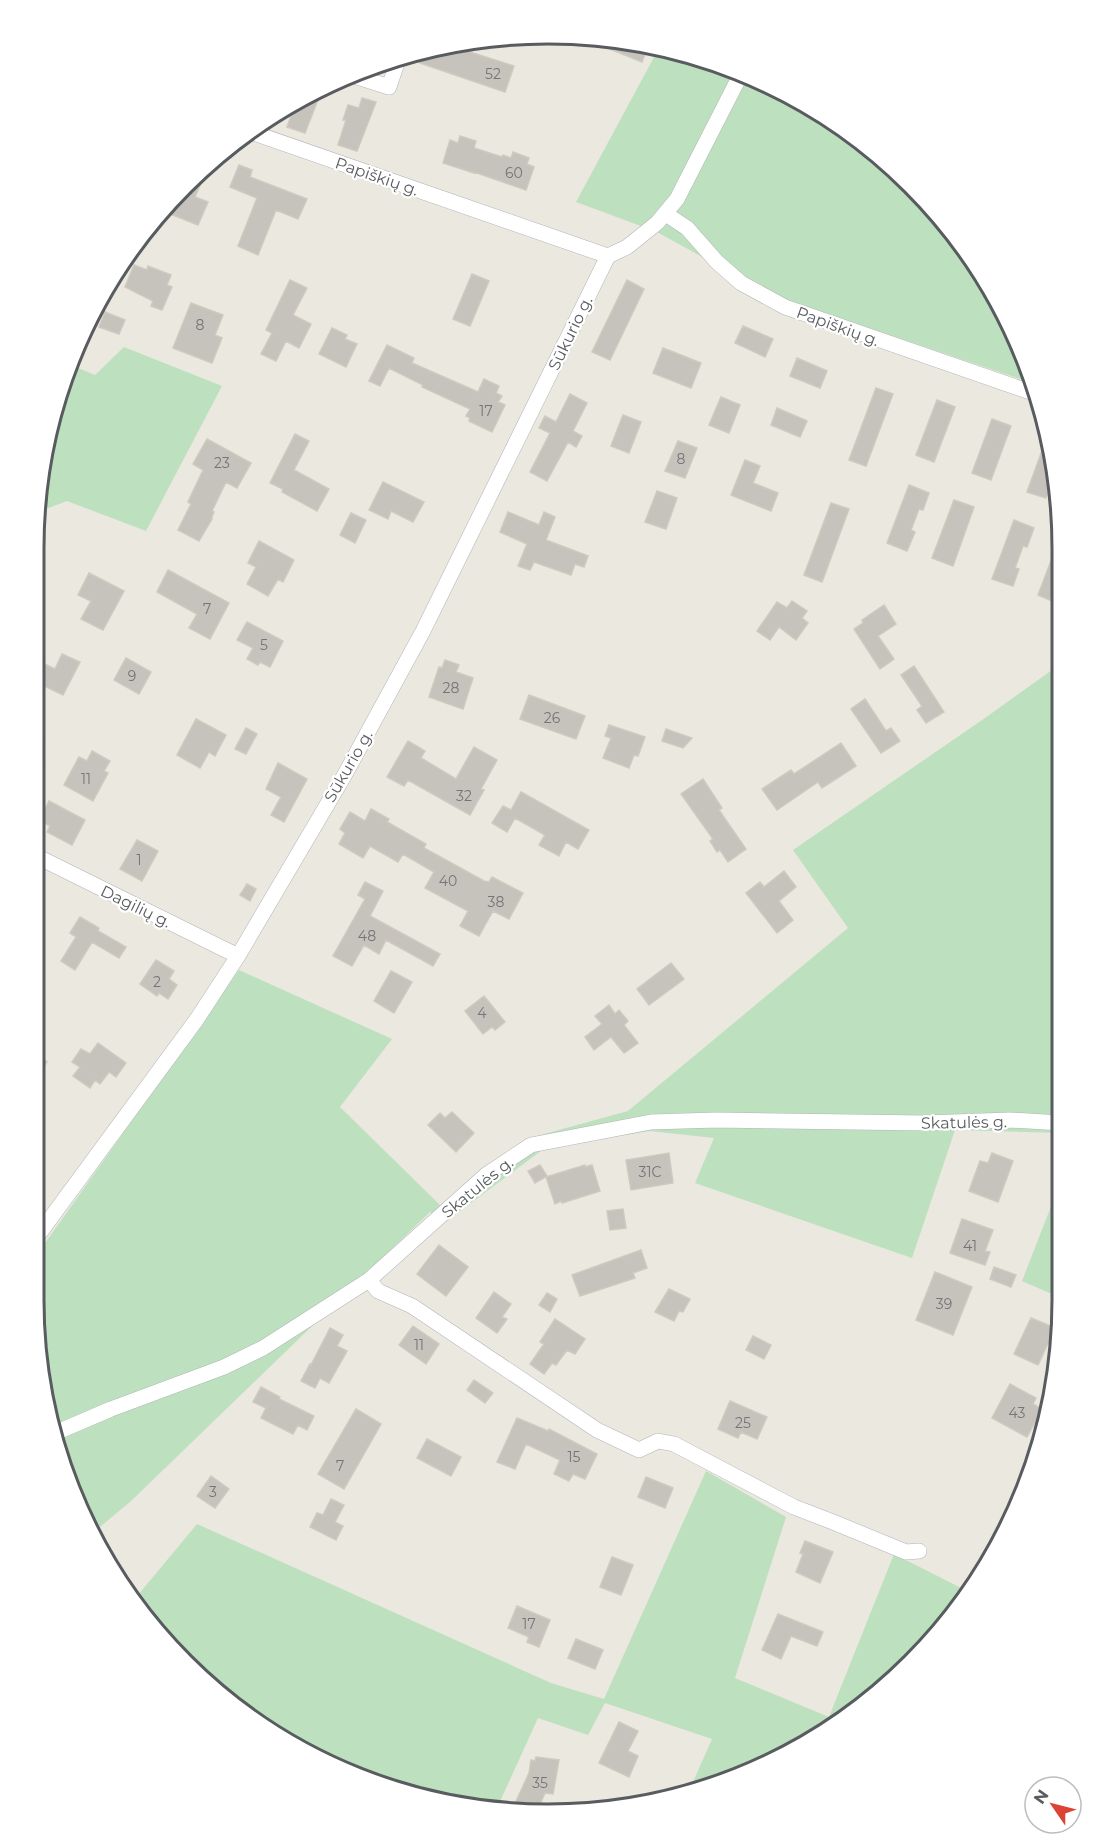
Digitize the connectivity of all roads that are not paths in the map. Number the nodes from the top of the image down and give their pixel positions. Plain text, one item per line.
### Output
1 (396, 67) edge
2 (363, 79) edge
3 (737, 81) edge
4 (258, 135) edge
5 (666, 214) junction
6 (608, 256) junction
7 (1027, 391) edge
8 (44, 860) edge
9 (238, 956) junction
10 (1052, 1122) edge
11 (44, 1227) edge
12 (369, 1280) junction
13 (61, 1430) edge
14 (919, 1551) dead end

1 - 2 street
3 - 5 street
4 - 6 street, Papiškių g.
5 - 6 street
5 - 7 street, Papiškių g.
6 - 9 street, Sūkurio g.
8 - 9 street, Dagilių g.
9 - 11 street, Sūkurio g.
10 - 12 street, Skatulės g.
12 - 13 street, Skatulės g.
12 - 14 street

